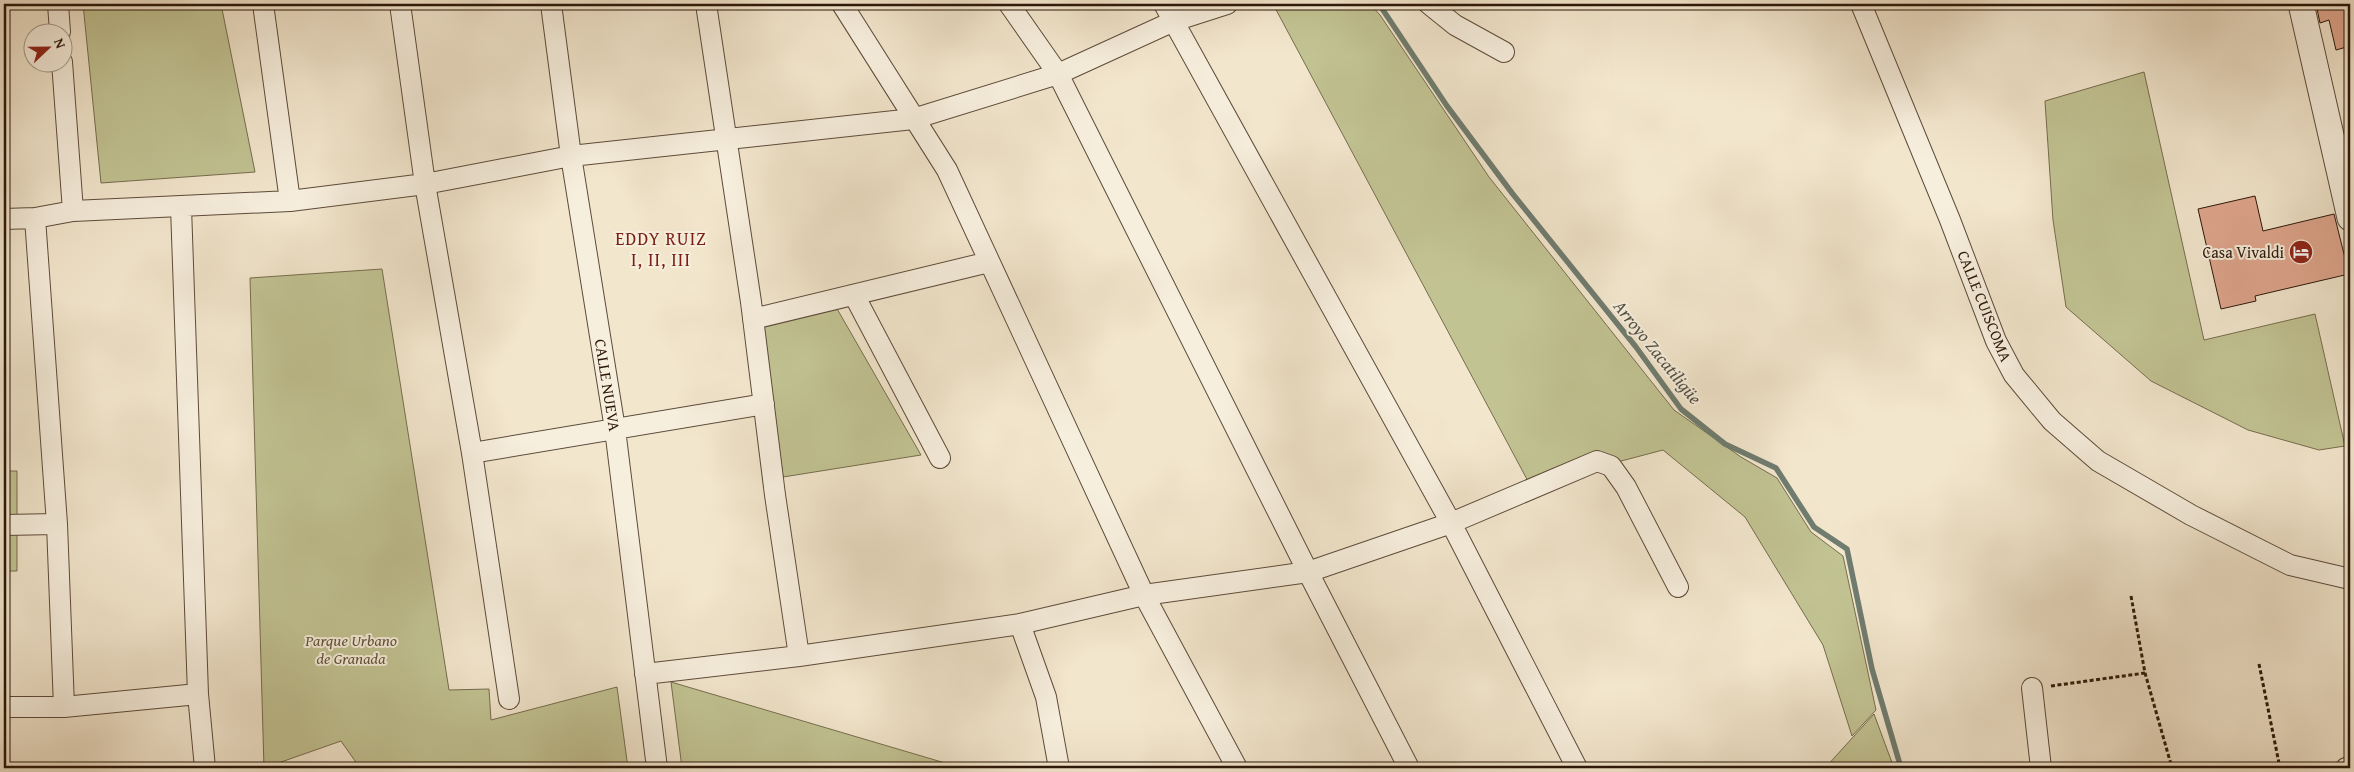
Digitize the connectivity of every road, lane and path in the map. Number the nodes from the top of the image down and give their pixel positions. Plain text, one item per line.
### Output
1 (58, 4) edge
2 (263, 4) edge
3 (400, 4) edge
4 (551, 4) edge
5 (706, 4) edge
6 (842, 4) edge
7 (1009, 4) edge
8 (1164, 4) edge
9 (1227, 4) edge
10 (1429, 4) edge
11 (1861, 4) edge
12 (2301, 4) edge
13 (1174, 21) junction
14 (59, 22) edge
15 (1504, 52) dead end
16 (63, 72) edge
17 (1058, 74) junction
18 (913, 119) junction
19 (726, 138) junction
20 (571, 156) junction
21 (425, 184) junction
22 (290, 201) junction
23 (181, 207) junction
24 (73, 211) junction
25 (35, 218) junction
26 (2350, 218) edge
27 (4, 219) edge
28 (989, 262) junction
29 (854, 295) junction
30 (753, 319) junction
31 (764, 404) junction
32 (615, 429) junction
33 (472, 453) junction
34 (940, 458) dead end
35 (1451, 523) junction
36 (57, 524) junction
37 (4, 525) edge
38 (1308, 572) junction
39 (2350, 579) edge
40 (1678, 587) dead end
41 (1144, 595) junction
42 (2131, 596) dead end
43 (1020, 624) junction
44 (799, 656) junction
45 (2259, 664) dead end
46 (645, 674) junction
47 (2145, 674) junction
48 (2032, 688) joint
49 (198, 694) junction
50 (509, 699) dead end
51 (4, 707) edge
52 (64, 707) junction
53 (205, 768) edge
54 (657, 768) edge
55 (1059, 768) edge
56 (1237, 768) edge
57 (1409, 768) edge
58 (1577, 768) edge
59 (2041, 768) edge
60 (2172, 768) edge
61 (2280, 768) edge
62 (2346, 768) edge
63 (2350, 768) edge

1 - 14 street
2 - 22 street
3 - 21 street
4 - 20 street, CALLE NUEVA
5 - 19 street
6 - 18 street
7 - 17 street
8 - 13 street
9 - 13 street
10 - 15 street
11 - 39 street, CALLE CUISCOMA
12 - 26 street
13 - 17 street
13 - 35 street
16 - 24 street
17 - 18 street
17 - 38 street
18 - 19 street
18 - 28 street
19 - 20 street
19 - 30 street
20 - 21 street
20 - 32 street, CALLE NUEVA
21 - 22 street
21 - 33 street
22 - 23 street
23 - 24 street
23 - 49 street
24 - 25 street
25 - 27 street
25 - 36 street
28 - 29 street
28 - 41 street
29 - 30 street
29 - 34 street
30 - 31 street
31 - 32 street
31 - 44 street
32 - 33 street
32 - 46 street, CALLE NUEVA
33 - 50 street
35 - 38 street
35 - 40 street
35 - 58 street
36 - 37 street
36 - 52 street
38 - 41 street
38 - 57 street
41 - 43 street
41 - 56 street
42 - 47 path
43 - 44 street
43 - 55 street
44 - 46 street
45 - 61 path
46 - 54 street, CALLE NUEVA
47 - 48 path
47 - 60 path
48 - 59 street
49 - 52 street
49 - 53 street
51 - 52 street
62 - 63 street

